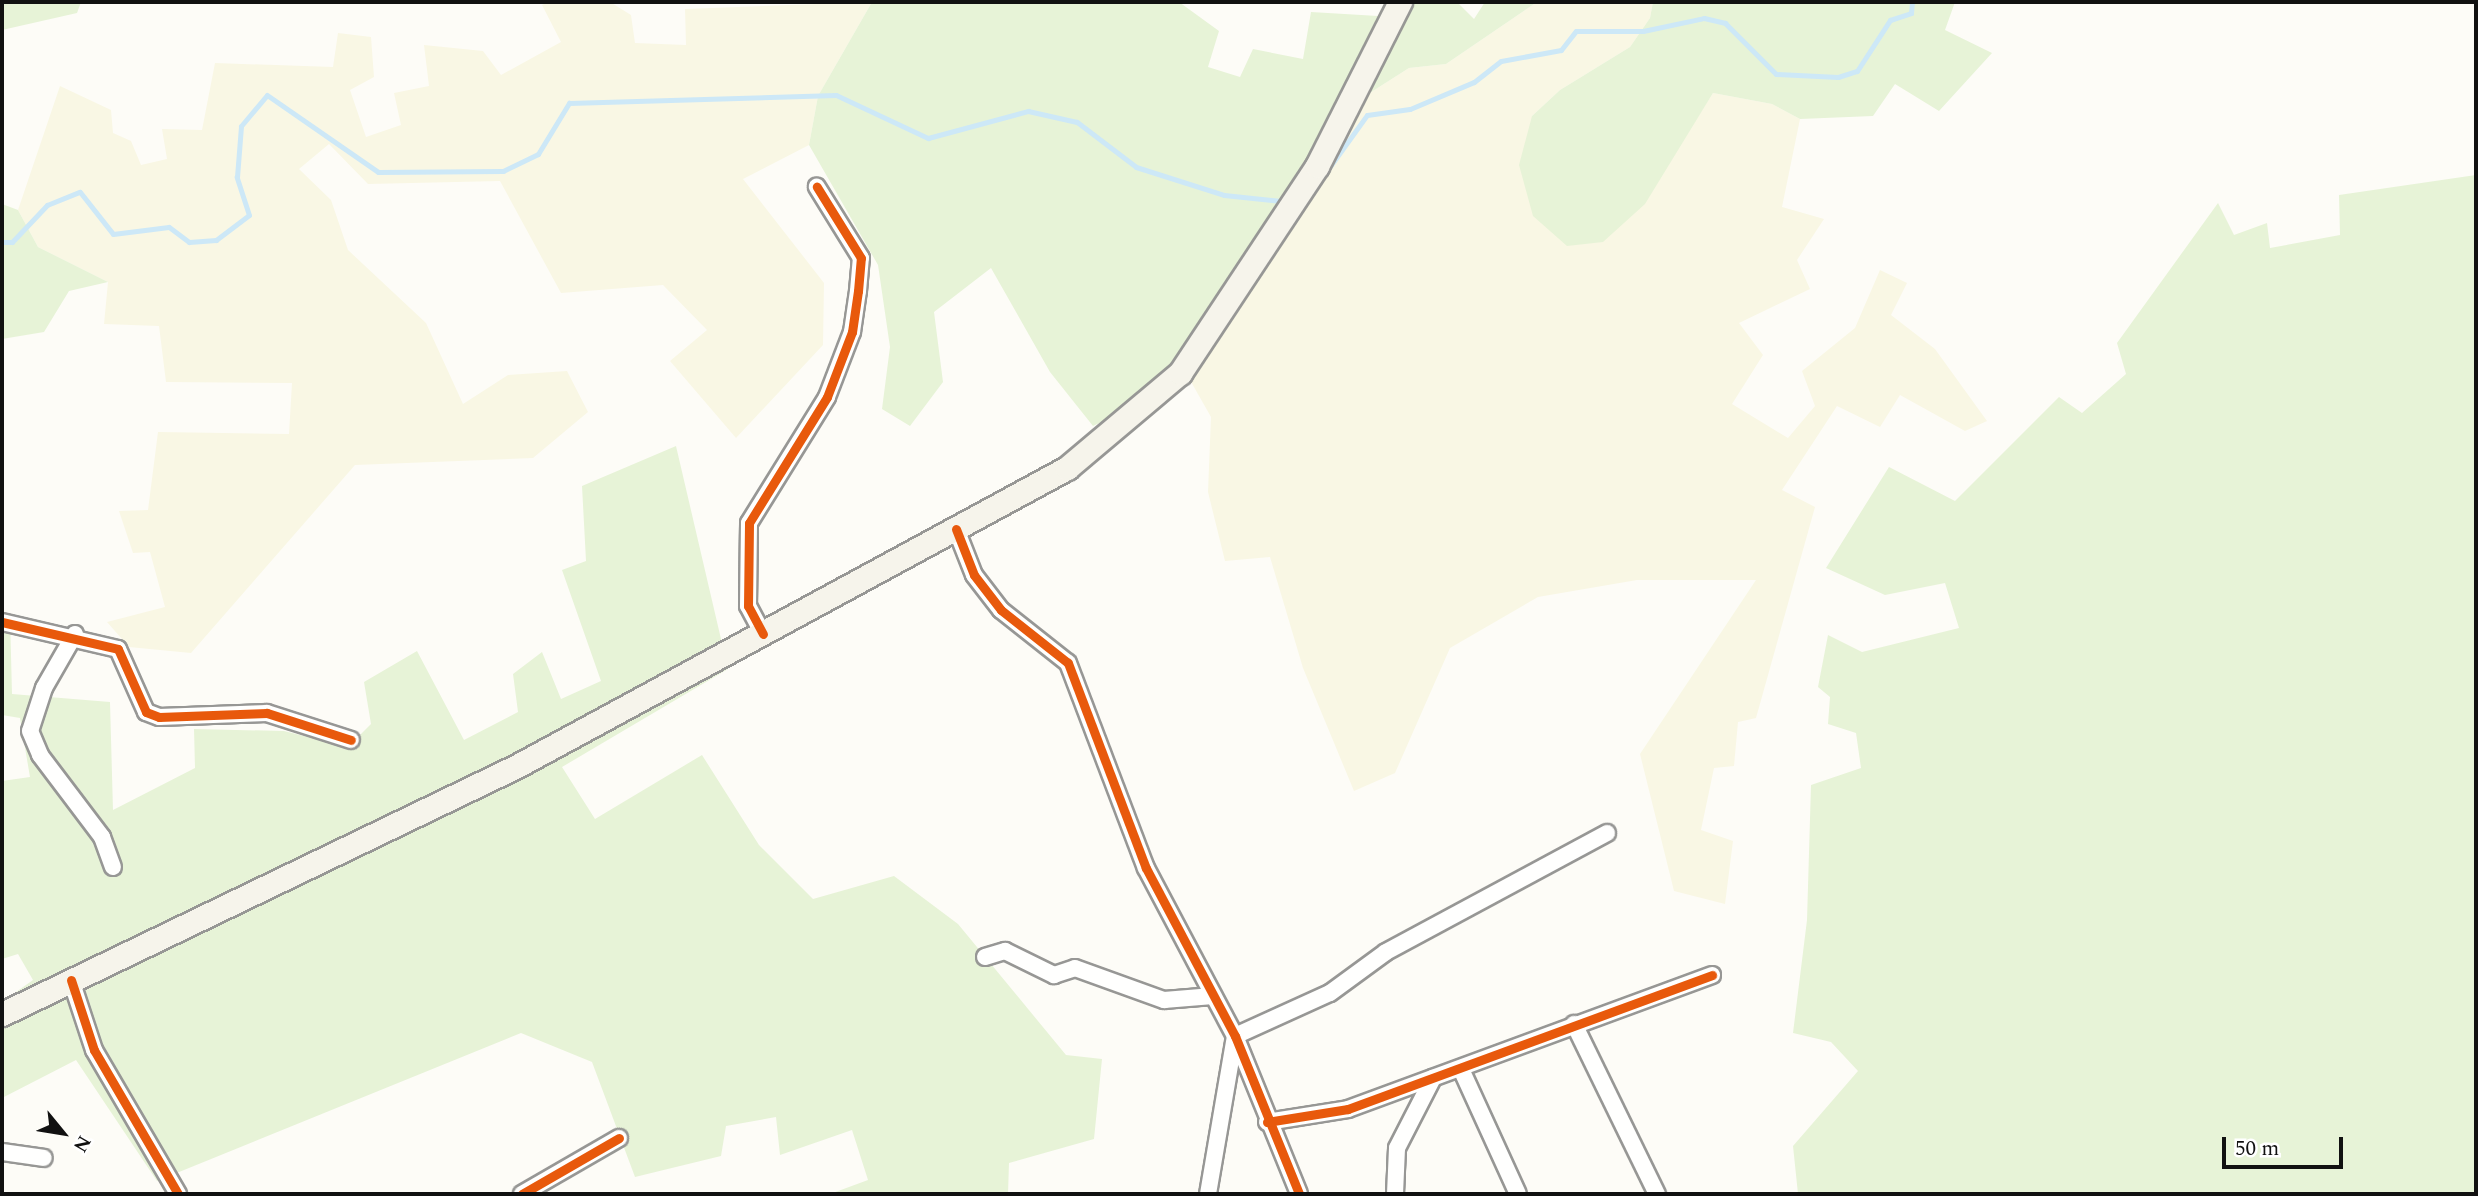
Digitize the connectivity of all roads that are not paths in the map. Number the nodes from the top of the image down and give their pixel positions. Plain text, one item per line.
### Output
1 (1400, 2) edge
2 (817, 187) dead end
3 (956, 529) junction
4 (2, 622) edge
5 (75, 634) junction
6 (763, 634) junction
7 (351, 740) dead end
8 (1607, 833) dead end
9 (113, 867) dead end
10 (985, 957) dead end
11 (1713, 975) dead end
12 (71, 980) junction
13 (1213, 996) junction
14 (2, 1014) edge
15 (1574, 1024) junction
16 (1234, 1036) junction
17 (1461, 1069) junction
18 (1433, 1078) junction
19 (1267, 1122) junction
20 (619, 1138) dead end
21 (2, 1152) edge
22 (44, 1158) dead end
23 (178, 1194) edge
24 (522, 1194) edge
25 (1208, 1194) edge
26 (1299, 1194) edge
27 (1395, 1194) edge
28 (1518, 1194) edge
29 (1657, 1194) edge

1 - 3 main road
2 - 6 street
3 - 6 main road
3 - 13 street
4 - 5 street
5 - 7 street
5 - 9 street
6 - 12 main road
8 - 16 street
10 - 13 street
11 - 15 street
12 - 14 main road
12 - 23 street
13 - 16 street
15 - 17 street
15 - 29 street
16 - 19 street
16 - 25 street
17 - 18 street
17 - 28 street
18 - 19 street
18 - 27 street
19 - 26 street
20 - 24 street
21 - 22 street

